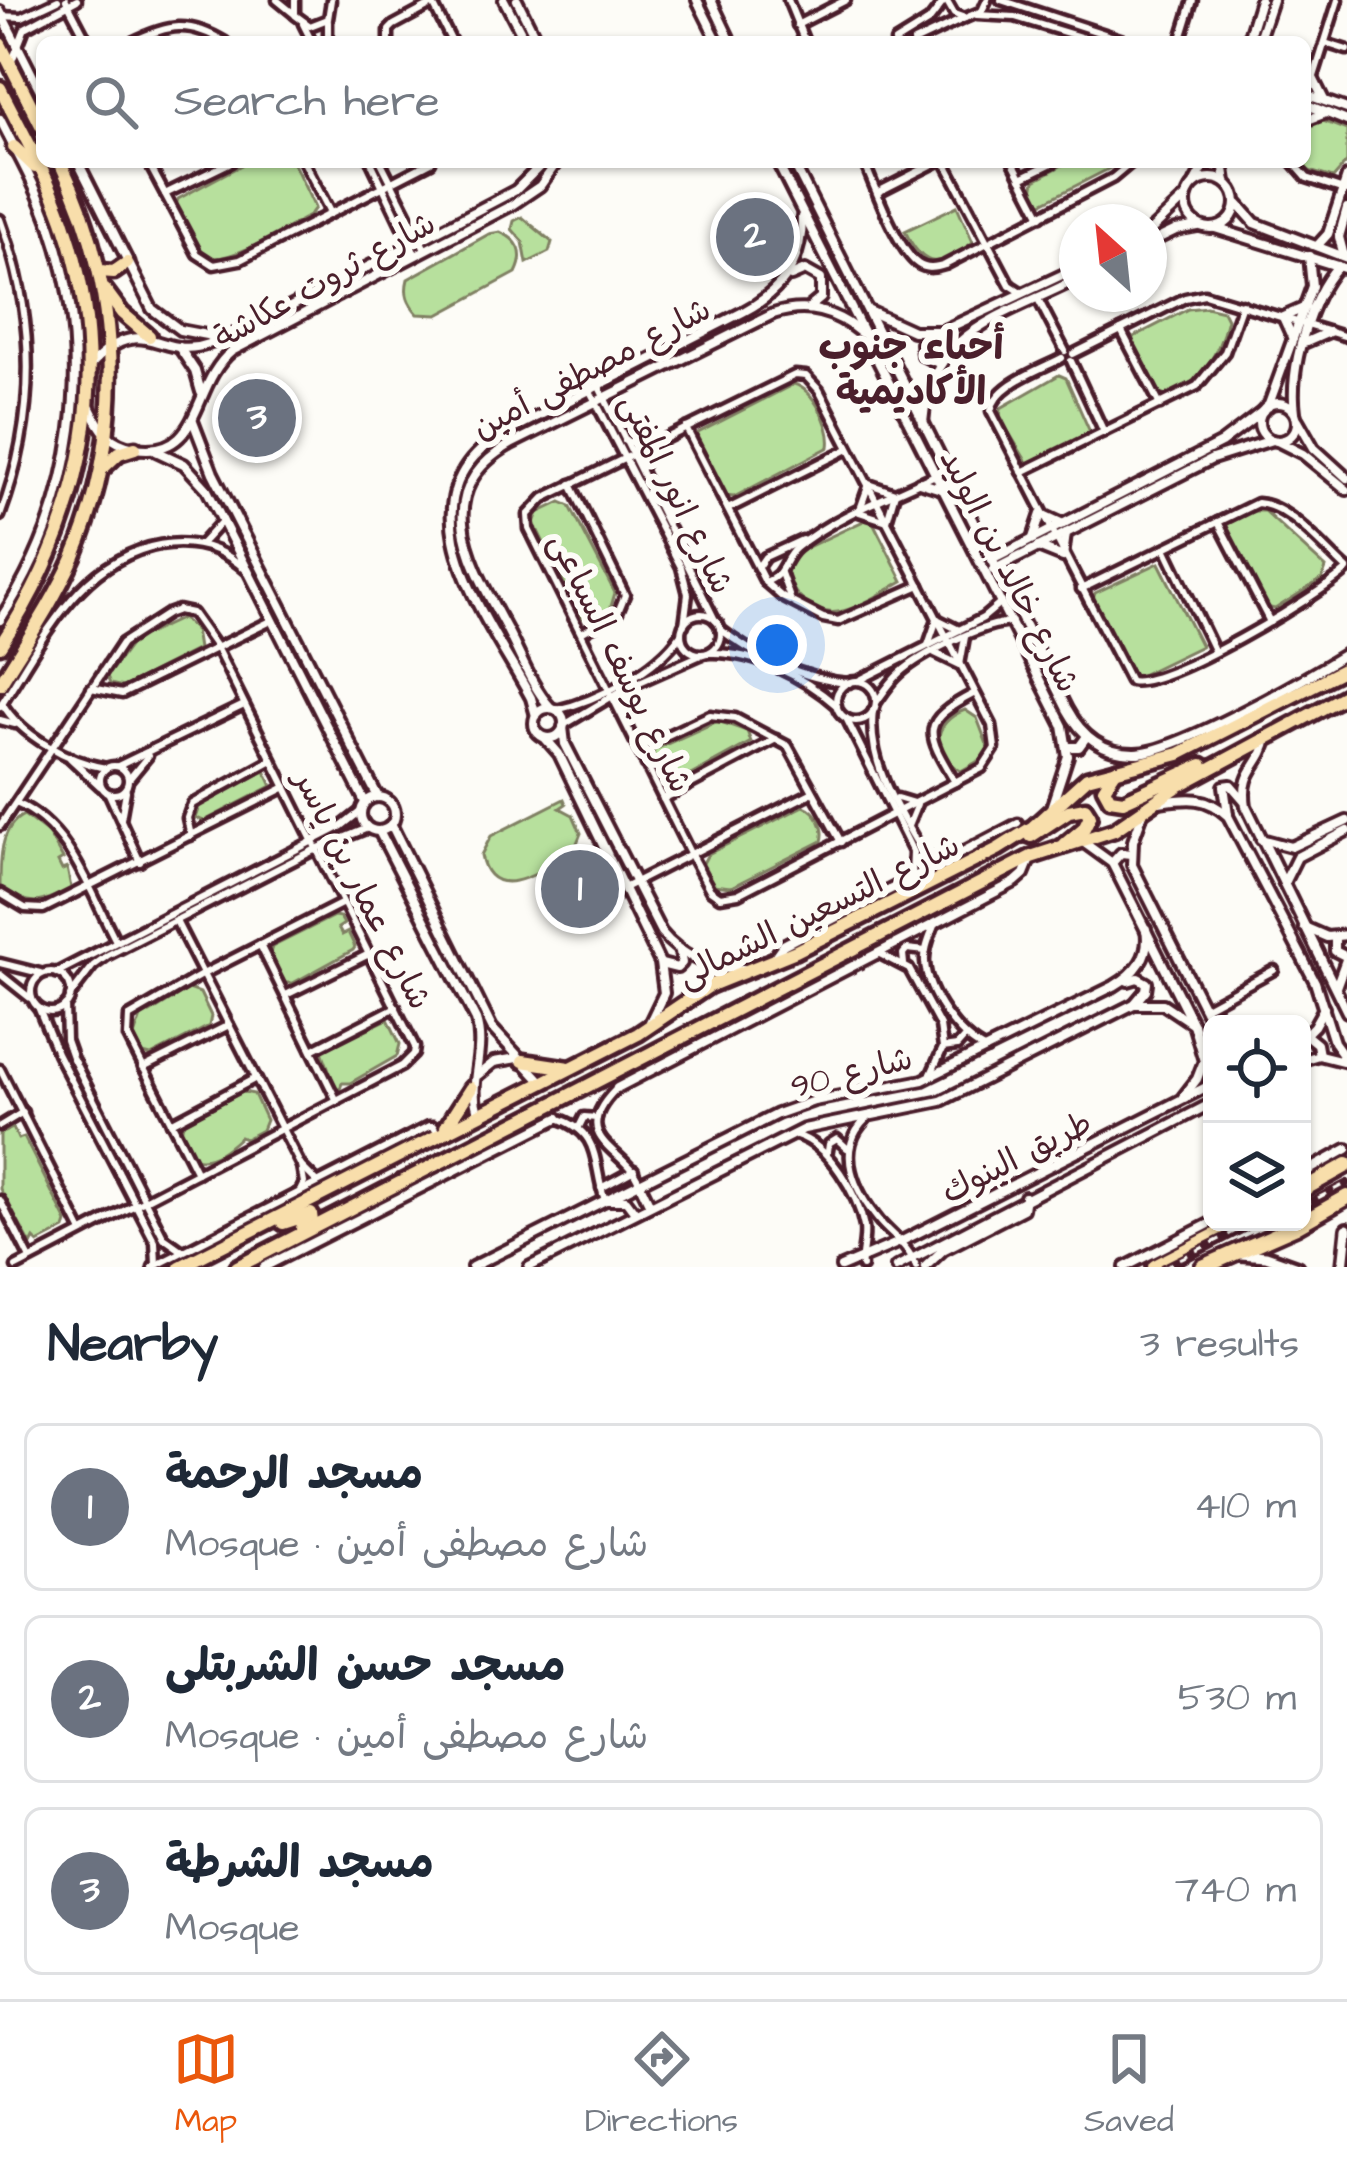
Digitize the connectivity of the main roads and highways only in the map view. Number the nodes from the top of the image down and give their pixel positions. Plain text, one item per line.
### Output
1 (0, 44) edge
2 (0, 88) edge
3 (36, 115) edge
4 (14, 147) road end
5 (36, 160) edge
6 (36, 167) edge
7 (37, 168) edge
8 (40, 168) edge
9 (63, 168) edge
10 (43, 174) junction
11 (127, 263) road end
12 (100, 277) junction
13 (149, 336) road end
14 (135, 448) road end
15 (100, 471) junction
16 (33, 632) junction
17 (0, 646) edge
18 (34, 654) road end
19 (1347, 668) edge
20 (0, 684) edge
21 (1347, 695) edge
22 (1329, 704) junction
23 (1337, 721) dead end
24 (1222, 761) junction
25 (1123, 766) junction
26 (1019, 830) junction
27 (1064, 845) junction
28 (940, 879) junction
29 (916, 883) junction
30 (950, 901) junction
31 (933, 916) junction
32 (773, 991) junction
33 (794, 995) road end
34 (521, 1060) road end
35 (570, 1068) junction
36 (473, 1083) road end
37 (441, 1133) junction
38 (1347, 1165) edge
39 (361, 1174) junction
40 (1311, 1185) edge
41 (384, 1191) junction
42 (1347, 1197) edge
43 (254, 1224) junction
44 (1347, 1229) edge
45 (1219, 1231) edge
46 (288, 1241) junction
47 (1230, 1255) junction
48 (180, 1267) edge
49 (237, 1267) edge
50 (1155, 1267) edge
51 (1203, 1267) edge
52 (1297, 1267) edge
53 (1343, 1267) edge

1 - 3 main road
2 - 5 main road
4 - 6 main road
7 - 10 main road
8 - 10 main road
9 - 12 main road
10 - 17 main road
11 - 12 main road
12 - 13 main road
12 - 15 main road
14 - 15 main road
15 - 16 main road
16 - 18 main road
16 - 20 main road
19 - 25 main road, شارع التسعين الشمالى
21 - 22 main road, شارع التسعين الشمالى
22 - 23 main road
22 - 24 main road, شارع التسعين الشمالى
24 - 25 main road
24 - 27 main road, شارع التسعين الشمالى
25 - 26 main road, شارع التسعين الشمالى
26 - 27 main road
26 - 28 main road, شارع التسعين الشمالى
27 - 30 main road, شارع التسعين الشمالى
28 - 29 main road, شارع التسعين الشمالى
28 - 30 main road
29 - 31 main road
29 - 35 main road, شارع التسعين الشمالى
30 - 31 main road, شارع التسعين الشمالى
31 - 32 main road, شارع التسعين الشمالى
32 - 33 main road
32 - 41 main road, شارع التسعين الشمالى
34 - 35 main road
35 - 37 main road, شارع التسعين الشمالى
36 - 37 main road
37 - 39 main road, شارع التسعين الشمالى
38 - 40 highway
39 - 41 main road
39 - 43 main road, شارع التسعين الشمالى
41 - 46 main road, شارع التسعين الشمالى
42 - 47 highway
43 - 46 main road
43 - 48 main road, شارع التسعين الشمالى
44 - 53 main road
45 - 50 highway
46 - 49 main road, شارع التسعين الشمالى
47 - 51 highway
47 - 52 main road

